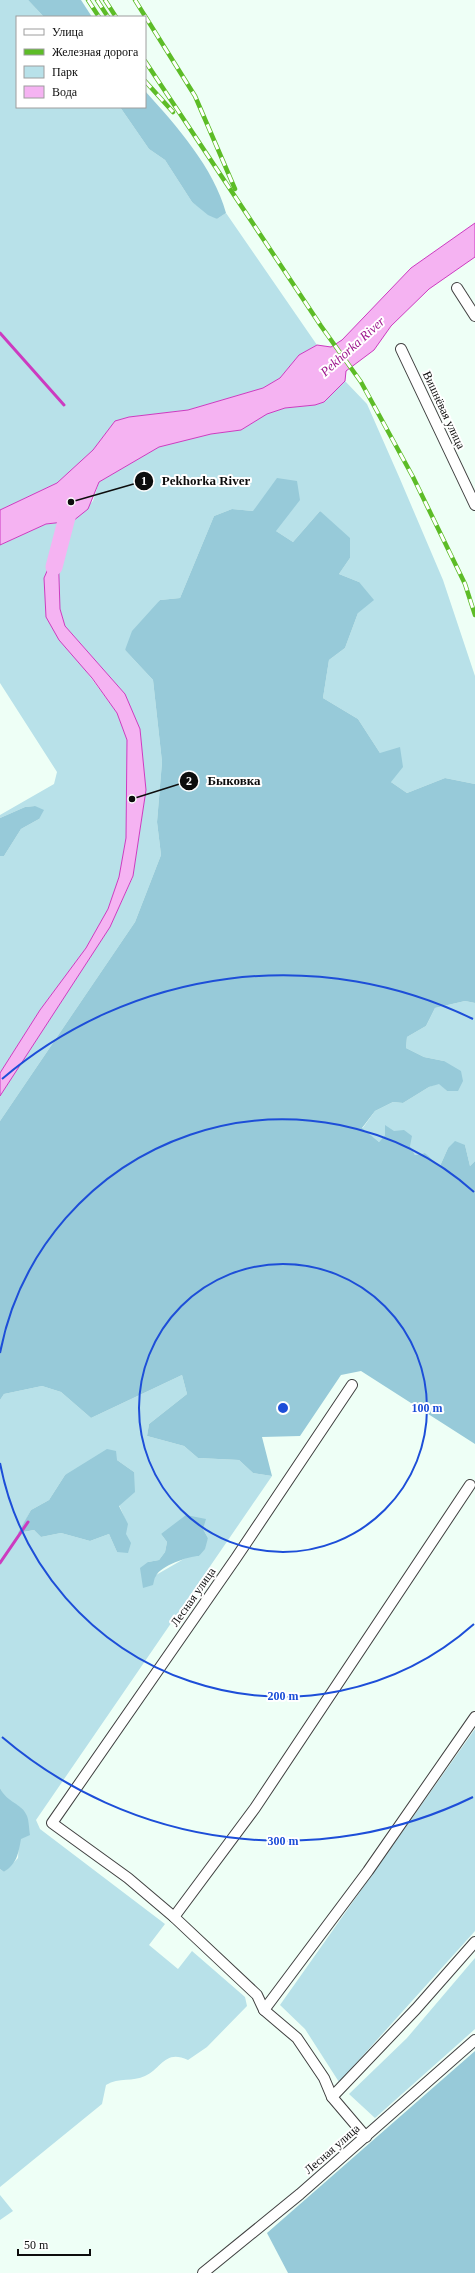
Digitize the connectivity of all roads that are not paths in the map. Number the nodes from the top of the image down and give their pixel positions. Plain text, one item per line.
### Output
1 (457, 288) dead end
2 (475, 316) edge
3 (401, 348) dead end
4 (475, 505) edge
5 (352, 1385) dead end
6 (470, 1485) dead end
7 (475, 1717) edge
8 (174, 1917) junction
9 (475, 1942) edge
10 (264, 2010) junction
11 (475, 2040) edge
12 (332, 2097) junction
13 (366, 2137) junction
14 (203, 2273) edge

1 - 2 street
3 - 4 street, Вишнёвая улица
5 - 8 street, Лесная улица
6 - 8 street
7 - 10 street
8 - 10 street
9 - 12 street
10 - 12 street
11 - 13 street, Лесная улица
12 - 13 street
13 - 14 street, Лесная улица

